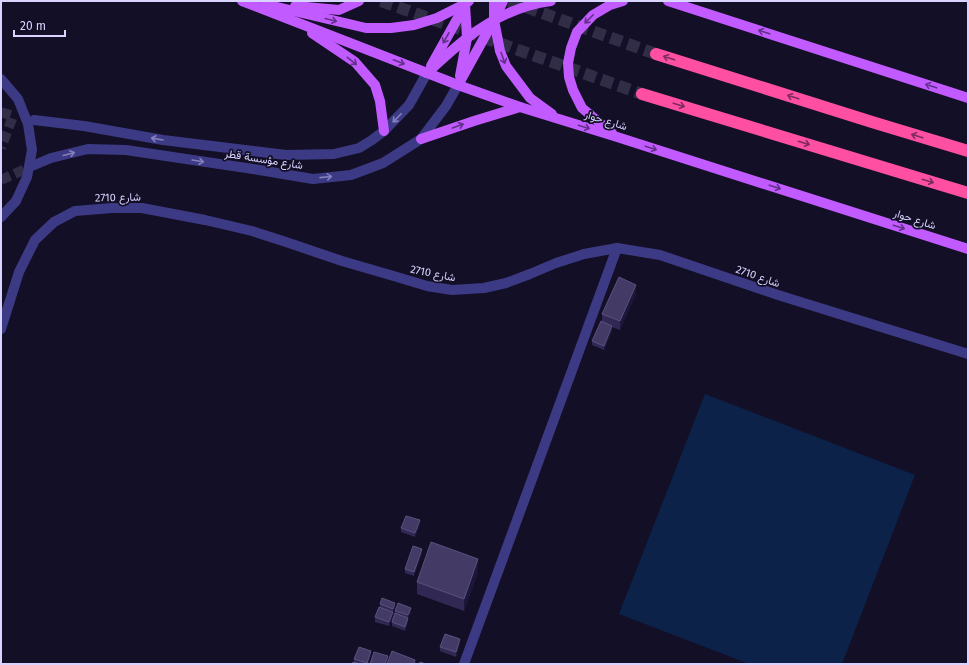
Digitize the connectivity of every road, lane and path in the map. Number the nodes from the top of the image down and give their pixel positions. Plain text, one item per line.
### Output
1 (242, 1) edge
2 (252, 1) edge
3 (265, 1) edge
4 (359, 1) edge
5 (494, 1) edge
6 (503, 1) edge
7 (551, 1) edge
8 (623, 1) edge
9 (668, 1) edge
10 (466, 2) edge
11 (494, 20) junction
12 (297, 23) junction
13 (467, 38) junction
14 (656, 54) tunnel mouth
15 (427, 73) junction
16 (1, 79) edge
17 (458, 85) junction
18 (642, 94) tunnel mouth
19 (968, 98) edge
20 (520, 107) junction
21 (559, 119) junction
22 (34, 120) dead end
23 (384, 131) junction
24 (614, 136) junction
25 (421, 139) junction
26 (968, 151) edge
27 (32, 166) tunnel mouth
28 (968, 193) edge
29 (1, 217) edge
30 (617, 248) junction
31 (968, 249) edge
32 (1, 329) edge
33 (968, 354) edge
34 (464, 664) edge

1 - 12 main road, شارع حوار
2 -> 10 main road
3 - 4 main road
5 - 11 main road
6 - 11 main road
7 - 11 main road
8 -> 24 main road
19 -> 9 main road
10 - 13 main road
10 -> 15 main road
11 - 13 main road
11 - 17 main road
11 -> 21 main road
12 -> 15 main road, شارع حوار
12 -> 23 main road
13 - 15 main road
13 - 17 main road
26 -> 14 highway
15 - 17 main road, شارع حوار
15 -> 23 street, شارع مؤسسة قطر
16 - 29 street
17 - 20 main road, شارع حوار
17 - 25 street, شارع مؤسسة قطر
18 -> 28 highway
20 - 21 main road, شارع حوار
25 -> 20 main road
21 -> 24 main road, شارع حوار
23 -> 22 street, شارع مؤسسة قطر
24 -> 31 main road, شارع حوار
27 -> 25 street, شارع مؤسسة قطر
30 - 32 street, شارع 2710
30 - 33 street, شارع 2710
30 - 34 street

